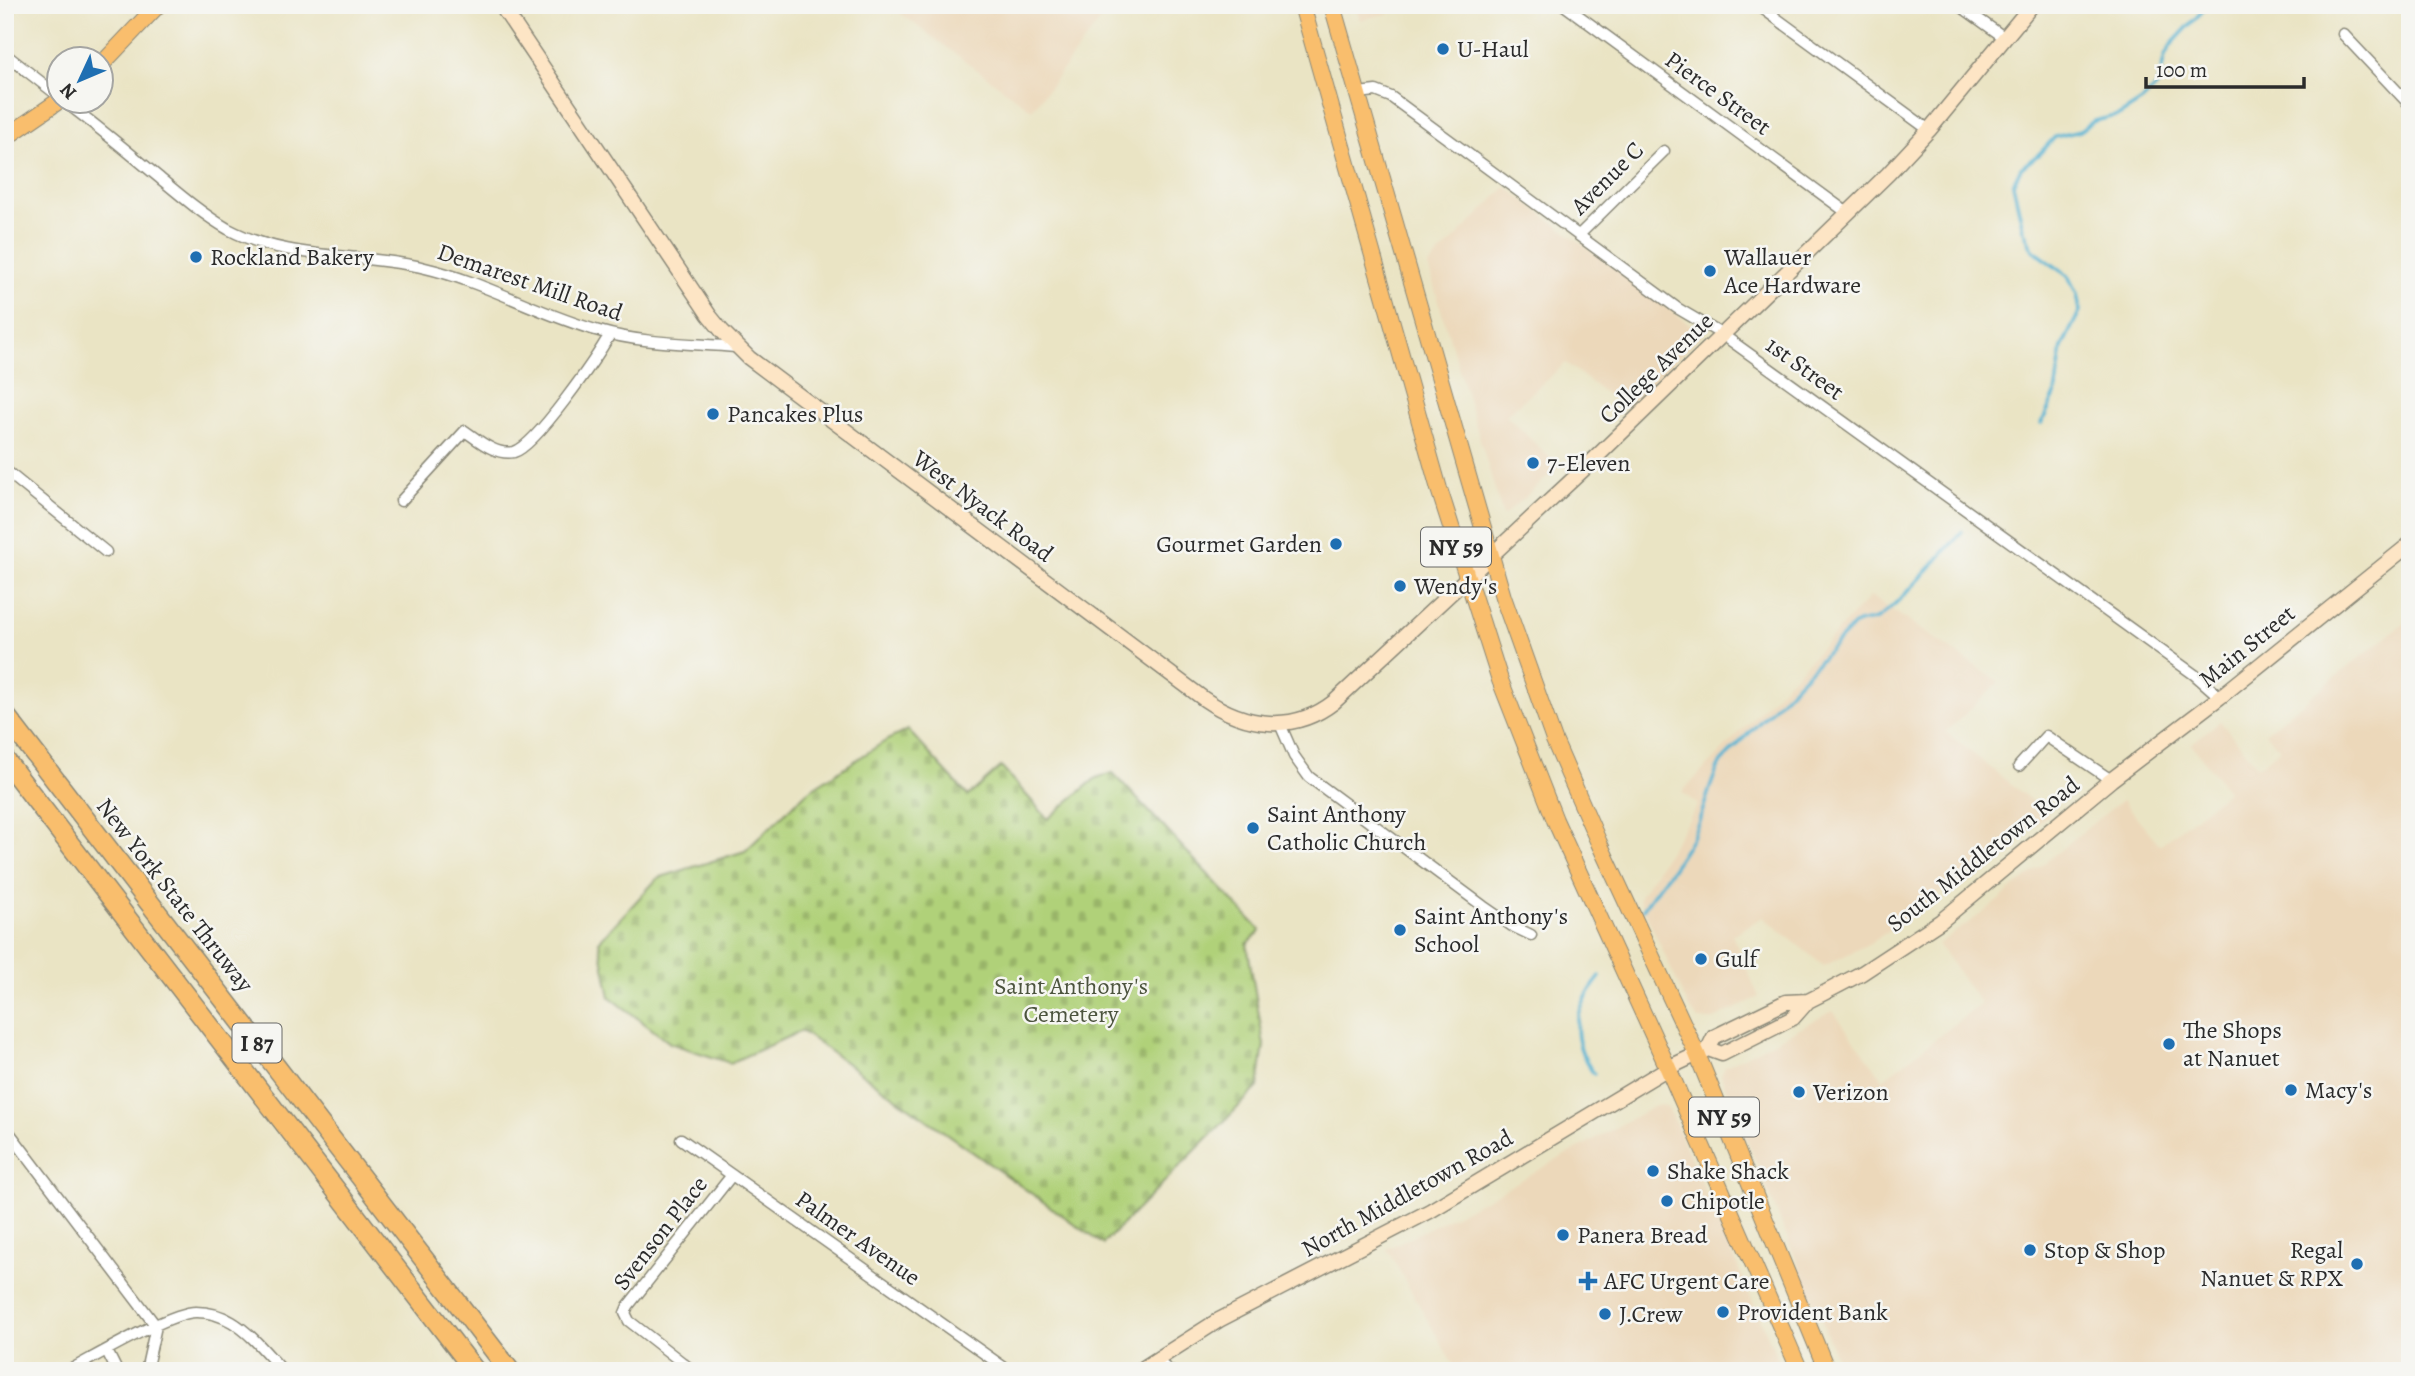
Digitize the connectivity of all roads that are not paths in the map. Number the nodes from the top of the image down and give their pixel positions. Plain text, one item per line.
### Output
1 (158, 5) edge
2 (501, 5) edge
3 (1302, 5) edge
4 (1332, 5) edge
5 (1564, 5) edge
6 (1758, 5) edge
7 (1959, 5) edge
8 (2032, 5) edge
9 (2343, 34) dead end
10 (2005, 38) junction
11 (116, 49) edge
12 (5, 54) edge
13 (46, 87) edge
14 (1358, 93) junction
15 (2410, 105) edge
16 (46, 108) edge
17 (82, 116) edge
18 (1929, 130) junction
19 (5, 138) edge
20 (1664, 151) dead end
21 (1849, 214) junction
22 (1580, 234) junction
23 (610, 334) junction
24 (1723, 335) junction
25 (736, 347) junction
26 (5, 470) edge
27 (401, 501) dead end
28 (2410, 544) edge
29 (106, 552) dead end
30 (1491, 556) junction
31 (1466, 579) junction
32 (2220, 697) junction
33 (5, 715) edge
34 (1280, 724) junction
35 (5, 760) edge
36 (2019, 766) dead end
37 (2111, 780) junction
38 (1531, 935) dead end
39 (1703, 1051) junction
40 (1668, 1068) junction
41 (5, 1127) edge
42 (681, 1139) dead end
43 (732, 1175) junction
44 (156, 1325) junction
45 (107, 1351) junction
46 (1154, 1360) junction
47 (68, 1371) edge
48 (117, 1371) edge
49 (146, 1371) edge
50 (283, 1371) edge
51 (475, 1371) edge
52 (510, 1371) edge
53 (693, 1371) edge
54 (1009, 1371) edge
55 (1139, 1371) edge
56 (1170, 1371) edge
57 (1800, 1371) edge
58 (1827, 1371) edge

1 - 11 main road
2 - 25 street, West Nyack Road
3 - 31 main road, NY 59
4 - 14 main road, NY 59
5 - 21 street, Pierce Street
6 - 18 street
7 - 10 street
8 - 10 street, College Avenue
9 - 15 street
10 - 18 street, College Avenue
12 - 13 street
14 - 22 street, 1st Street
14 - 30 main road, NY 59
16 - 19 main road
17 - 23 street, Demarest Mill Road
18 - 21 street, College Avenue
20 - 22 street, Avenue C
21 - 24 street, College Avenue
22 - 24 street, 1st Street
23 - 25 street, Demarest Mill Road
23 - 27 street
24 - 30 street, College Avenue
24 - 32 street, 1st Street
25 - 34 street, West Nyack Road
26 - 29 street
28 - 32 street, Main Street
30 - 31 street, College Avenue
30 - 39 main road, NY 59
31 - 34 street, College Avenue
31 - 40 main road, NY 59
32 - 37 street, Main Street
33 - 52 highway, New York State Thruway / I 87
34 - 38 street
35 - 51 highway, New York State Thruway / I 87
36 - 37 street
37 - 39 street, South Middletown Road
39 - 40 street, North Middletown Road
39 - 58 main road, NY 59
40 - 46 street, North Middletown Road
40 - 57 main road, NY 59
41 - 44 street
42 - 43 street, Palmer Avenue
43 - 53 street, Svenson Place
43 - 54 street, Palmer Avenue
44 - 45 street
44 - 49 street
44 - 50 street
45 - 47 street
45 - 48 street
46 - 55 street, North Middletown Road
46 - 56 street

